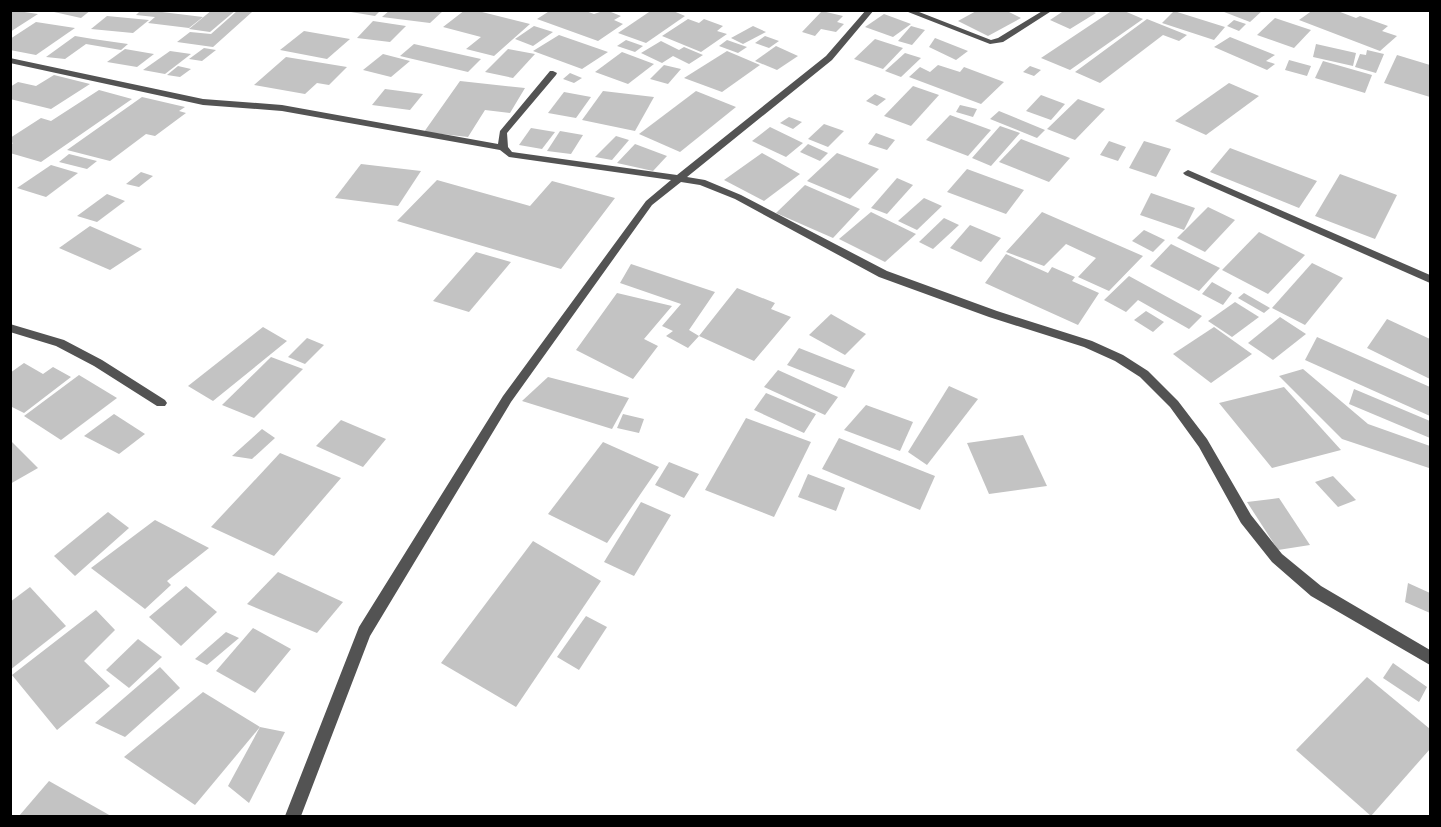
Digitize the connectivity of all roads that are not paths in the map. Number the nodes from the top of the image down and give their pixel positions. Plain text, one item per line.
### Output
1 (871, 10) edge
2 (906, 10) edge
3 (1050, 10) edge
4 (10, 60) edge
5 (553, 73) dead end
6 (503, 148) junction
7 (1188, 173) dead end
8 (680, 178) junction
9 (1431, 279) edge
10 (10, 328) edge
11 (161, 403) dead end
12 (1431, 658) edge
13 (293, 816) edge

1 - 8 street
2 - 3 street
4 - 6 street
5 - 6 street
6 - 8 street
7 - 9 street
8 - 12 street
8 - 13 street
10 - 11 street

